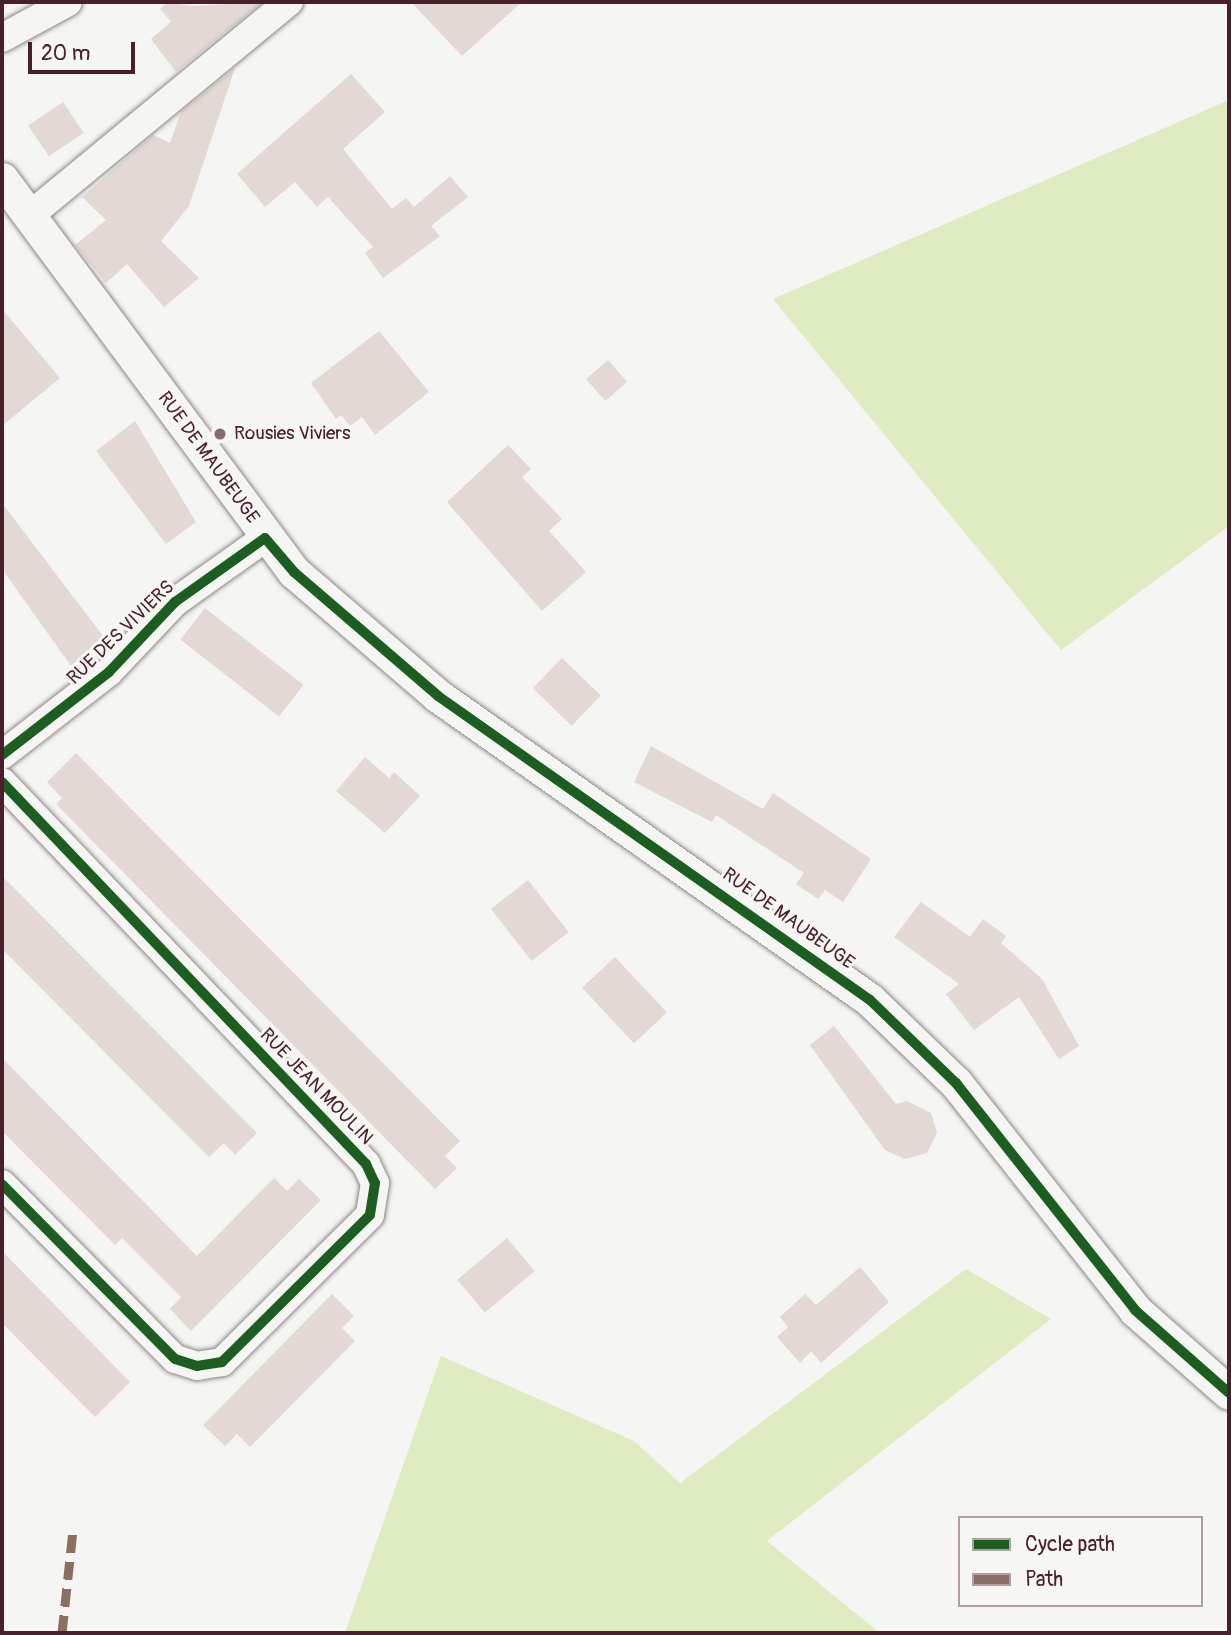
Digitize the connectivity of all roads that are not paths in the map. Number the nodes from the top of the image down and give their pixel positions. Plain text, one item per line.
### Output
1 (68, 2) edge
2 (289, 2) edge
3 (2, 37) edge
4 (2, 179) edge
5 (29, 216) junction
6 (265, 538) junction
7 (2, 755) edge
8 (2, 782) edge
9 (2, 1184) edge
10 (1229, 1393) edge

1 - 3 street
2 - 5 street
4 - 5 street, RUE DE MAUBEUGE
5 - 6 street, RUE DE MAUBEUGE
6 - 7 street, RUE DES VIVIERS
6 - 10 street, RUE DE MAUBEUGE
8 - 9 street, RUE JEAN MOULIN

